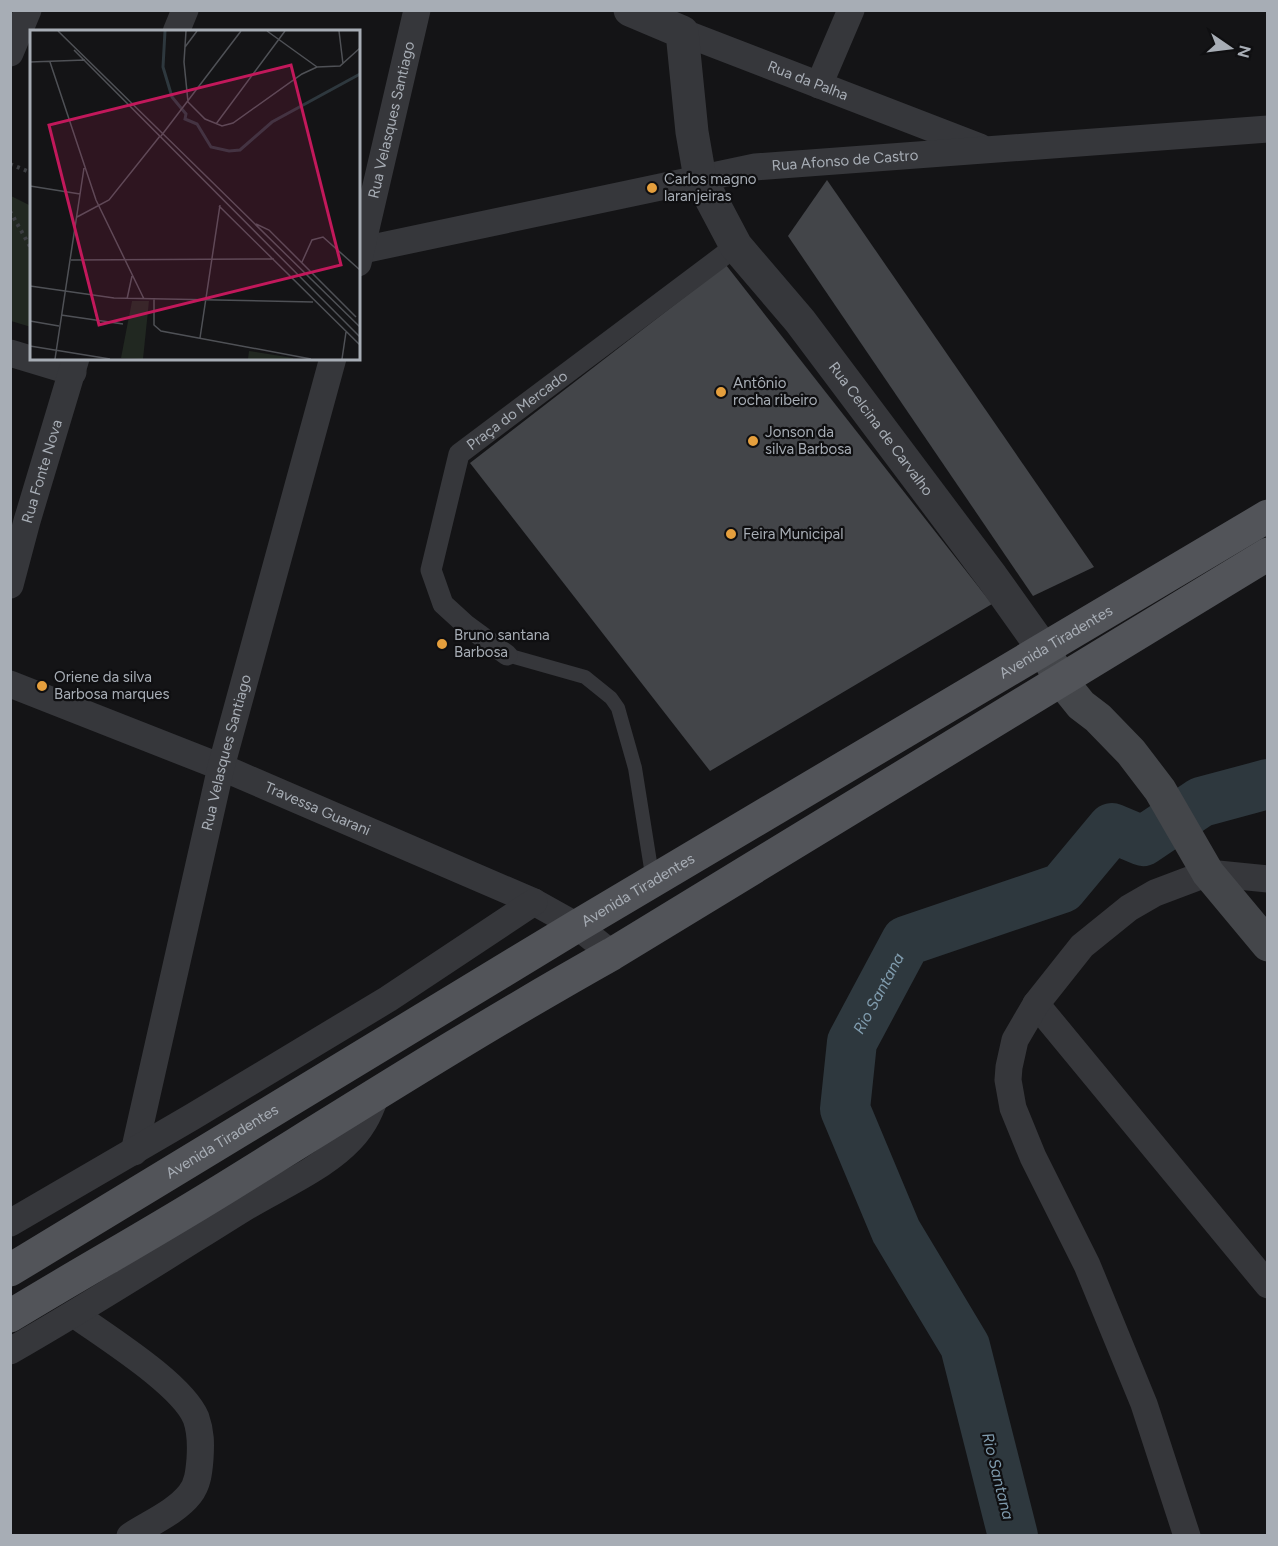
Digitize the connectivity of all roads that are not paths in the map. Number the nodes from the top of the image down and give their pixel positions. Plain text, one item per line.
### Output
1 (28, 10) edge
2 (185, 10) edge
3 (417, 10) edge
4 (630, 10) edge
5 (851, 10) edge
6 (177, 30) edge
7 (682, 32) junction
8 (10, 53) edge
9 (819, 85) junction
10 (1268, 129) edge
11 (986, 150) junction
12 (700, 178) junction
13 (736, 246) junction
14 (360, 255) edge
15 (10, 352) edge
16 (30, 356) edge
17 (50, 360) edge
18 (332, 360) edge
19 (75, 365) edge
20 (1268, 516) edge
21 (1268, 554) edge
22 (10, 585) edge
23 (1044, 650) junction
24 (507, 655) joint
25 (1060, 679) junction
26 (10, 684) edge
27 (221, 767) junction
28 (1208, 873) junction
29 (1268, 879) edge
30 (653, 881) junction
31 (534, 902) junction
32 (577, 926) junction
33 (1268, 945) edge
34 (612, 954) junction
35 (1036, 1004) junction
36 (376, 1095) junction
37 (134, 1152) junction
38 (10, 1223) edge
39 (10, 1270) edge
40 (1268, 1285) edge
41 (74, 1314) junction
42 (10, 1316) edge
43 (10, 1351) edge
44 (130, 1536) edge
45 (1187, 1536) edge

1 - 8 street
2 - 6 street
3 - 14 street, Rua Velasques Santiago
4 - 7 street, Rua da Palha
5 - 9 street
7 - 9 street, Rua da Palha
7 - 12 street, Rua Celcina de Carvalho
9 - 11 street, Rua da Palha
10 - 11 street, Rua Afonso de Castro
11 - 12 street, Rua Afonso de Castro
12 - 13 street, Rua Celcina de Carvalho
12 - 14 street, Rua Afonso de Castro
13 - 23 street, Rua Celcina de Carvalho
13 - 24 street, Praça do Mercado
15 - 16 street
17 - 19 street
18 - 27 street, Rua Velasques Santiago
19 - 22 street, Rua Fonte Nova
20 - 23 main road, Avenida Tiradentes
21 - 25 main road
23 - 25 main road, Rua Celcina de Carvalho
23 - 30 main road, Avenida Tiradentes
24 - 30 lane
25 - 28 main road, Rua Celcina de Carvalho
25 - 34 main road
26 - 27 street, Travessa Guarani
27 - 31 street, Travessa Guarani
27 - 37 street, Rua Velasques Santiago
28 - 29 street
28 - 33 main road, Rua Celcina de Carvalho
28 - 35 street
30 - 32 main road, Avenida Tiradentes
31 - 32 street, Travessa Guarani
31 - 37 street
32 - 34 street, Travessa Guarani
32 - 39 main road, Avenida Tiradentes
34 - 36 main road
35 - 40 street
35 - 45 street
36 - 41 street
36 - 42 main road
37 - 38 street
41 - 43 street
41 - 44 street

